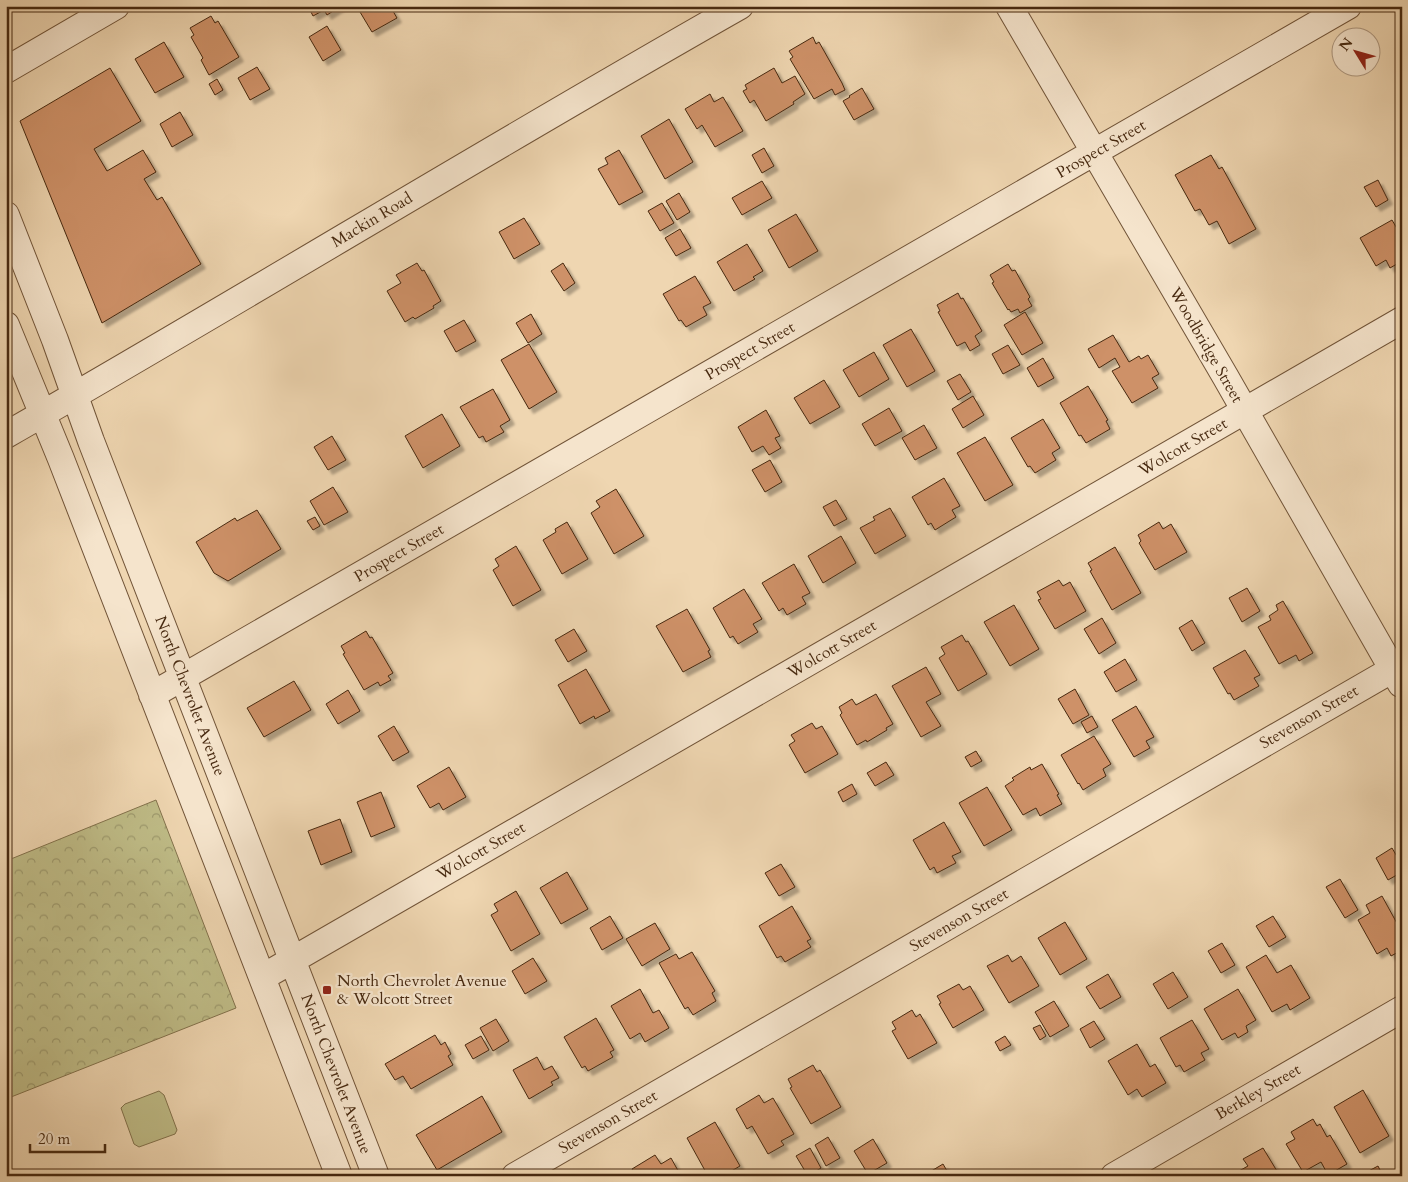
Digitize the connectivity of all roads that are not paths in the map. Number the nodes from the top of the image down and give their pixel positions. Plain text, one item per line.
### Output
1 (116, 6) edge
2 (740, 6) edge
3 (1009, 6) edge
4 (1348, 6) edge
5 (6, 70) edge
6 (1094, 153) junction
7 (6, 216) edge
8 (1402, 320) edge
9 (6, 325) edge
10 (75, 396) junction
11 (1245, 411) junction
12 (42, 414) junction
13 (6, 435) edge
14 (1399, 673) edge
15 (183, 678) junction
16 (152, 695) junction
17 (292, 960) junction
18 (262, 977) junction
19 (1402, 1009) edge
20 (339, 1176) edge
21 (376, 1176) edge
22 (515, 1176) edge
23 (1114, 1176) edge

1 - 5 street
2 - 10 street, Mackin Road
3 - 6 street, Woodbridge Street
4 - 6 street, Prospect Street
6 - 11 street, Woodbridge Street
6 - 15 street, Prospect Street
7 - 10 street, North Chevrolet Avenue
8 - 11 street, Wolcott Street
9 - 12 street, North Chevrolet Avenue
10 - 12 street, Mackin Road
10 - 15 street, North Chevrolet Avenue
11 - 14 street, Woodbridge Street
11 - 17 street, Wolcott Street
12 - 13 street, Mackin Road
12 - 16 street, North Chevrolet Avenue
14 - 22 street, Stevenson Street
15 - 16 street, Prospect Street
15 - 17 street, North Chevrolet Avenue
16 - 18 street, North Chevrolet Avenue
17 - 18 street, Wolcott Street
17 - 21 street, North Chevrolet Avenue
18 - 20 street, North Chevrolet Avenue
19 - 23 street, Berkley Street

